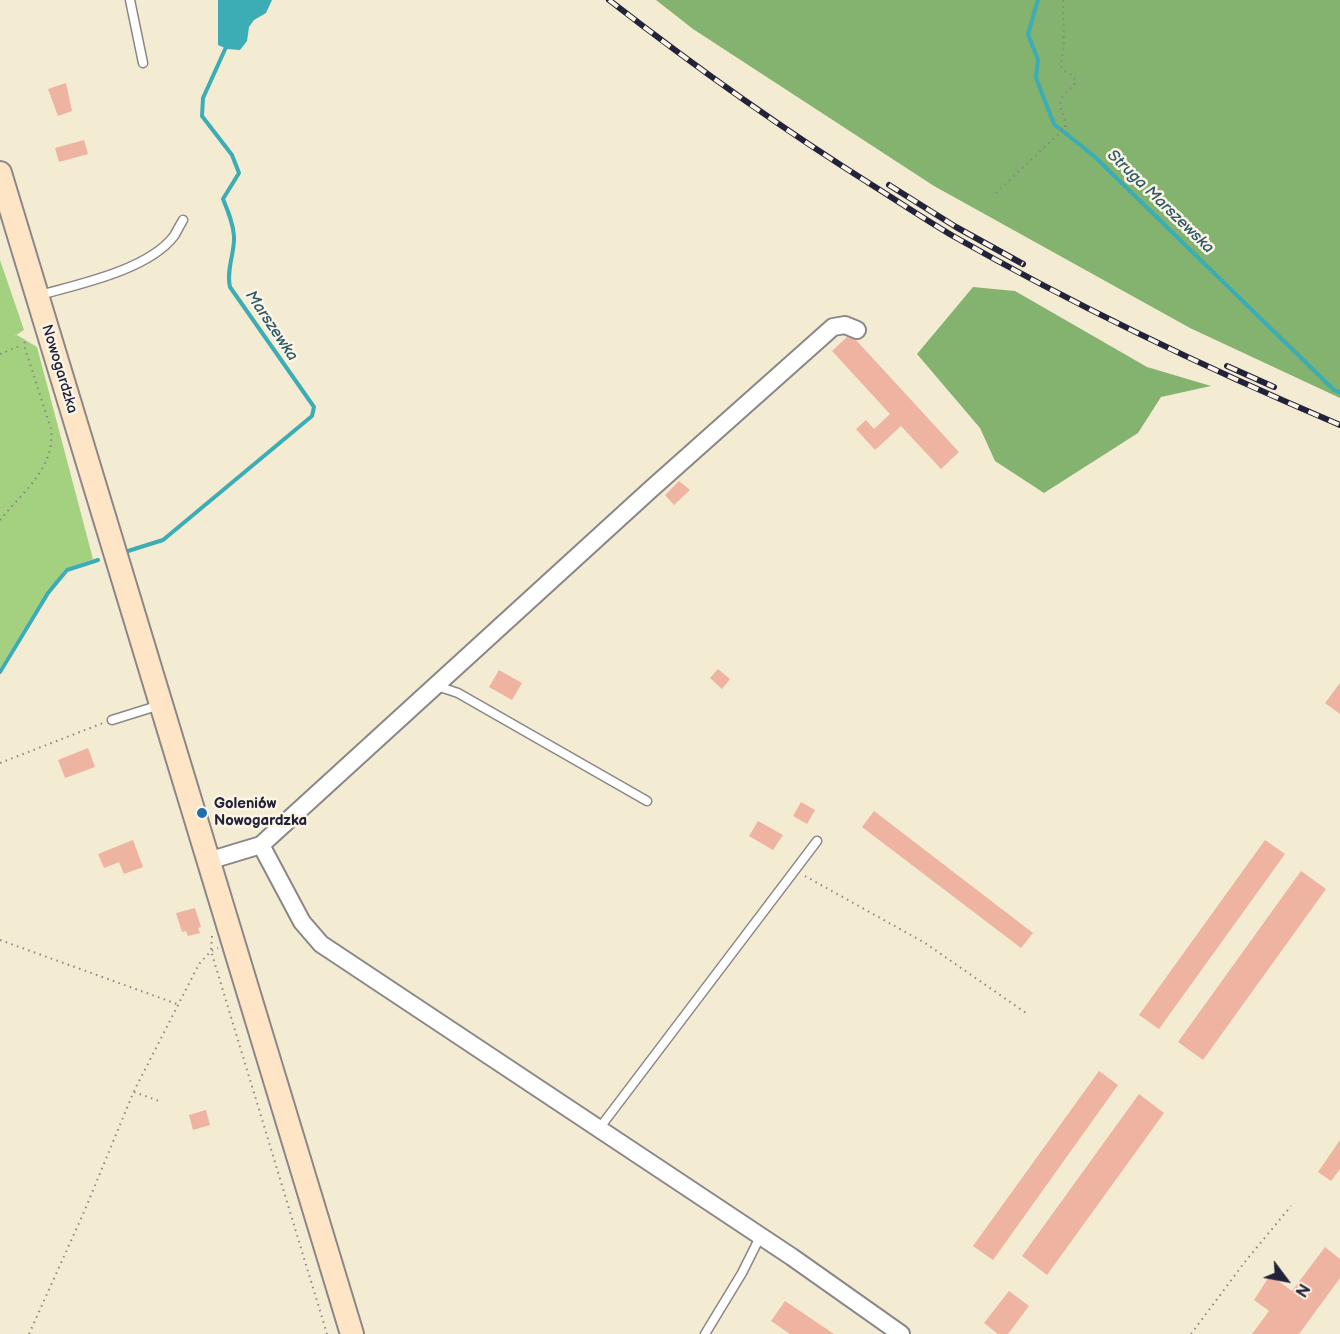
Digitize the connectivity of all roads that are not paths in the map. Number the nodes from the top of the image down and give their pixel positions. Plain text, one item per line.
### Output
1 (130, 0) edge
2 (143, 63) dead end
3 (0, 173) edge
4 (183, 220) dead end
5 (37, 296) junction
6 (857, 330) dead end
7 (436, 686) junction
8 (160, 705) junction
9 (112, 720) road end
10 (647, 801) dead end
11 (817, 841) dead end
12 (261, 845) junction
13 (208, 861) junction
14 (598, 1130) junction
15 (760, 1237) junction
16 (352, 1334) edge
17 (705, 1334) edge
18 (901, 1334) edge

1 - 2 lane
3 - 5 street, Nowogardzka
4 - 5 lane
5 - 8 street, Nowogardzka
6 - 7 street
7 - 10 lane
7 - 12 street
8 - 9 lane
8 - 13 street, Nowogardzka
11 - 14 lane
12 - 13 street
12 - 14 street
13 - 16 street, Nowogardzka
14 - 15 street
15 - 17 lane
15 - 18 street

